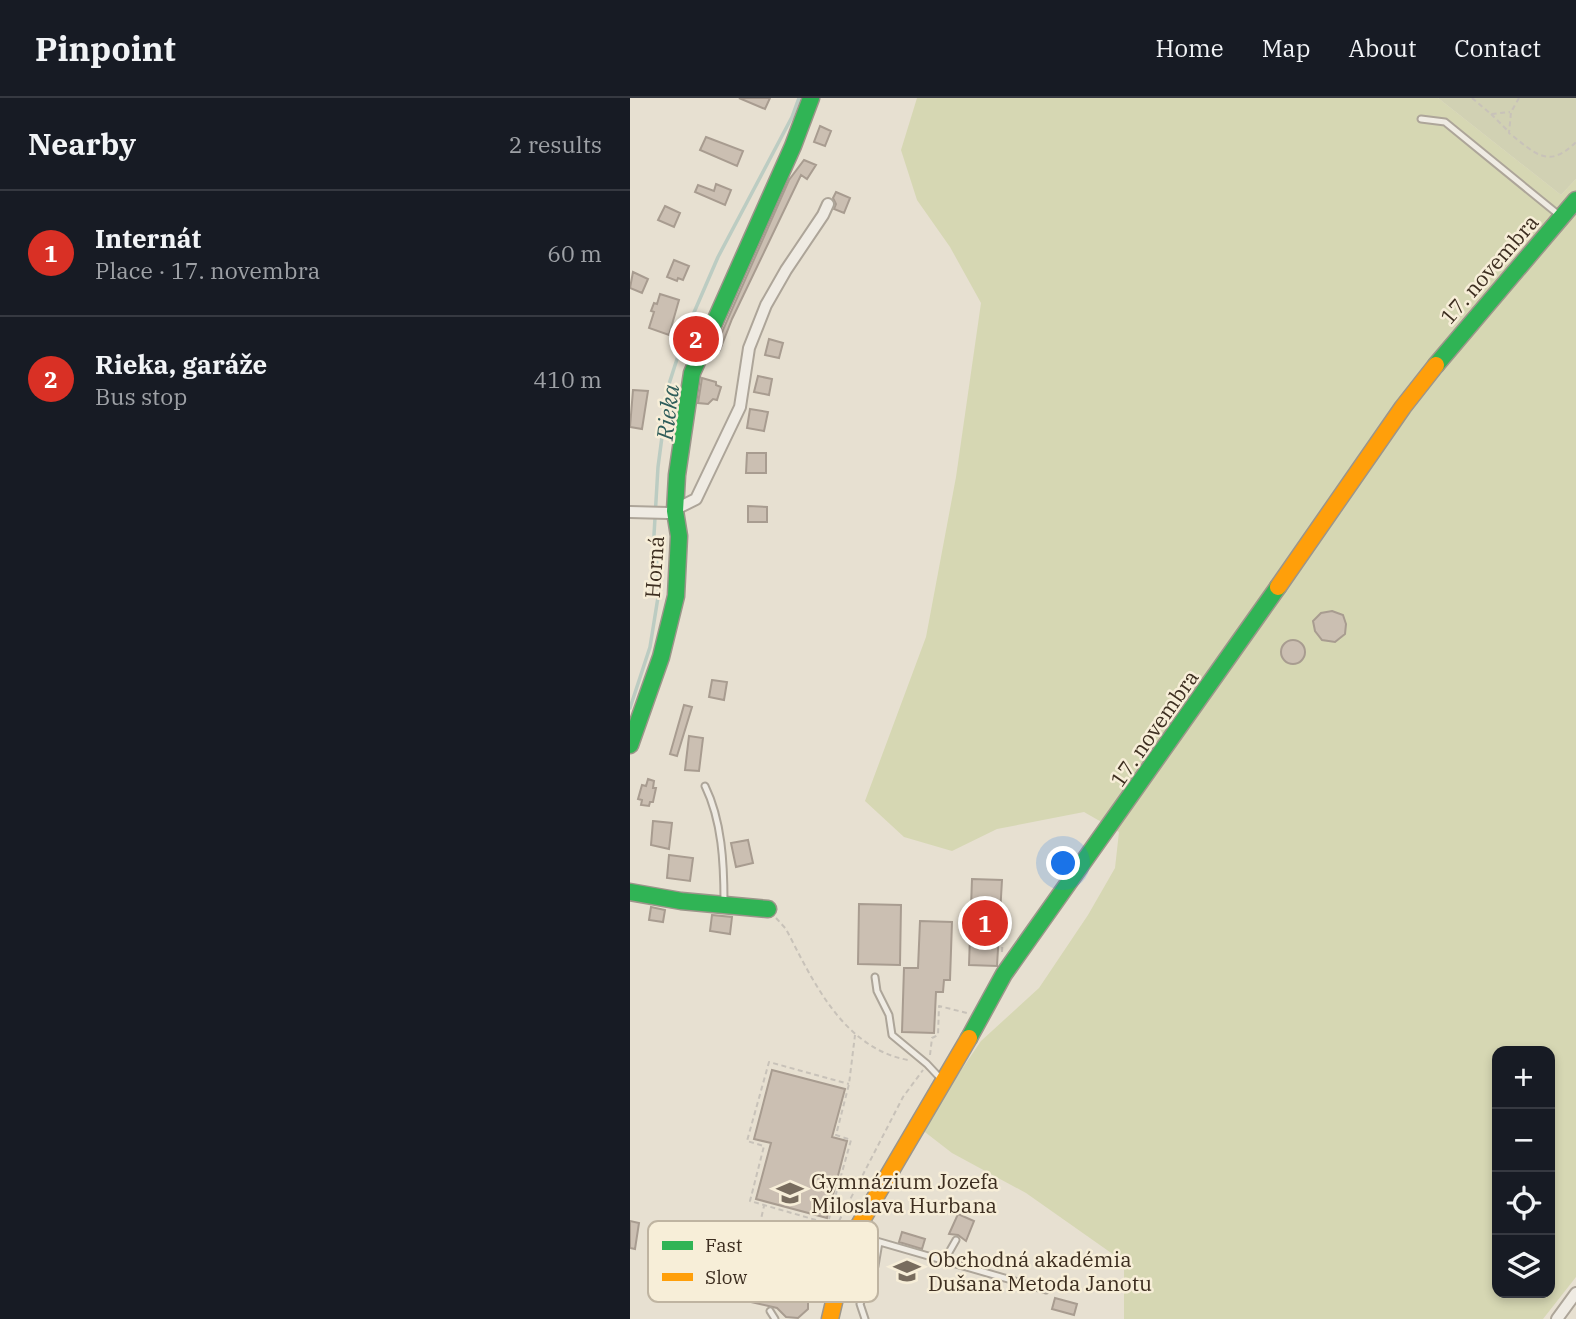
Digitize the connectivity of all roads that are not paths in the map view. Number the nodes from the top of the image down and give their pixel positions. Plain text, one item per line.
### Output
1 (811, 98) edge
2 (1421, 119) dead end
3 (1576, 200) edge
4 (828, 204) dead end
5 (1562, 217) junction
6 (634, 512) edge
7 (671, 512) junction
8 (630, 745) edge
9 (705, 786) dead end
10 (630, 892) edge
11 (724, 905) junction
12 (768, 909) road end
13 (875, 977) dead end
14 (944, 1082) junction
15 (862, 1221) edge
16 (956, 1240) dead end
17 (879, 1242) joint
18 (878, 1247) edge
19 (944, 1261) junction
20 (1046, 1290) dead end
21 (1576, 1293) edge
22 (835, 1302) edge
23 (861, 1302) edge
24 (770, 1311) dead end
25 (775, 1319) edge
26 (830, 1319) edge
27 (865, 1319) edge
28 (1558, 1319) edge

1 - 7 street, Horná
2 - 5 lane
3 - 5 street, 17. novembra
4 - 7 street
5 - 14 street, 17. novembra
6 - 7 street
7 - 8 street, Horná
9 - 11 lane
10 - 11 street
11 - 12 street
13 - 14 lane
14 - 15 street, 17. novembra
16 - 19 lane
17 - 18 lane
17 - 19 lane
19 - 20 lane
21 - 28 street
22 - 26 street, 17. novembra
23 - 27 lane
24 - 25 lane

